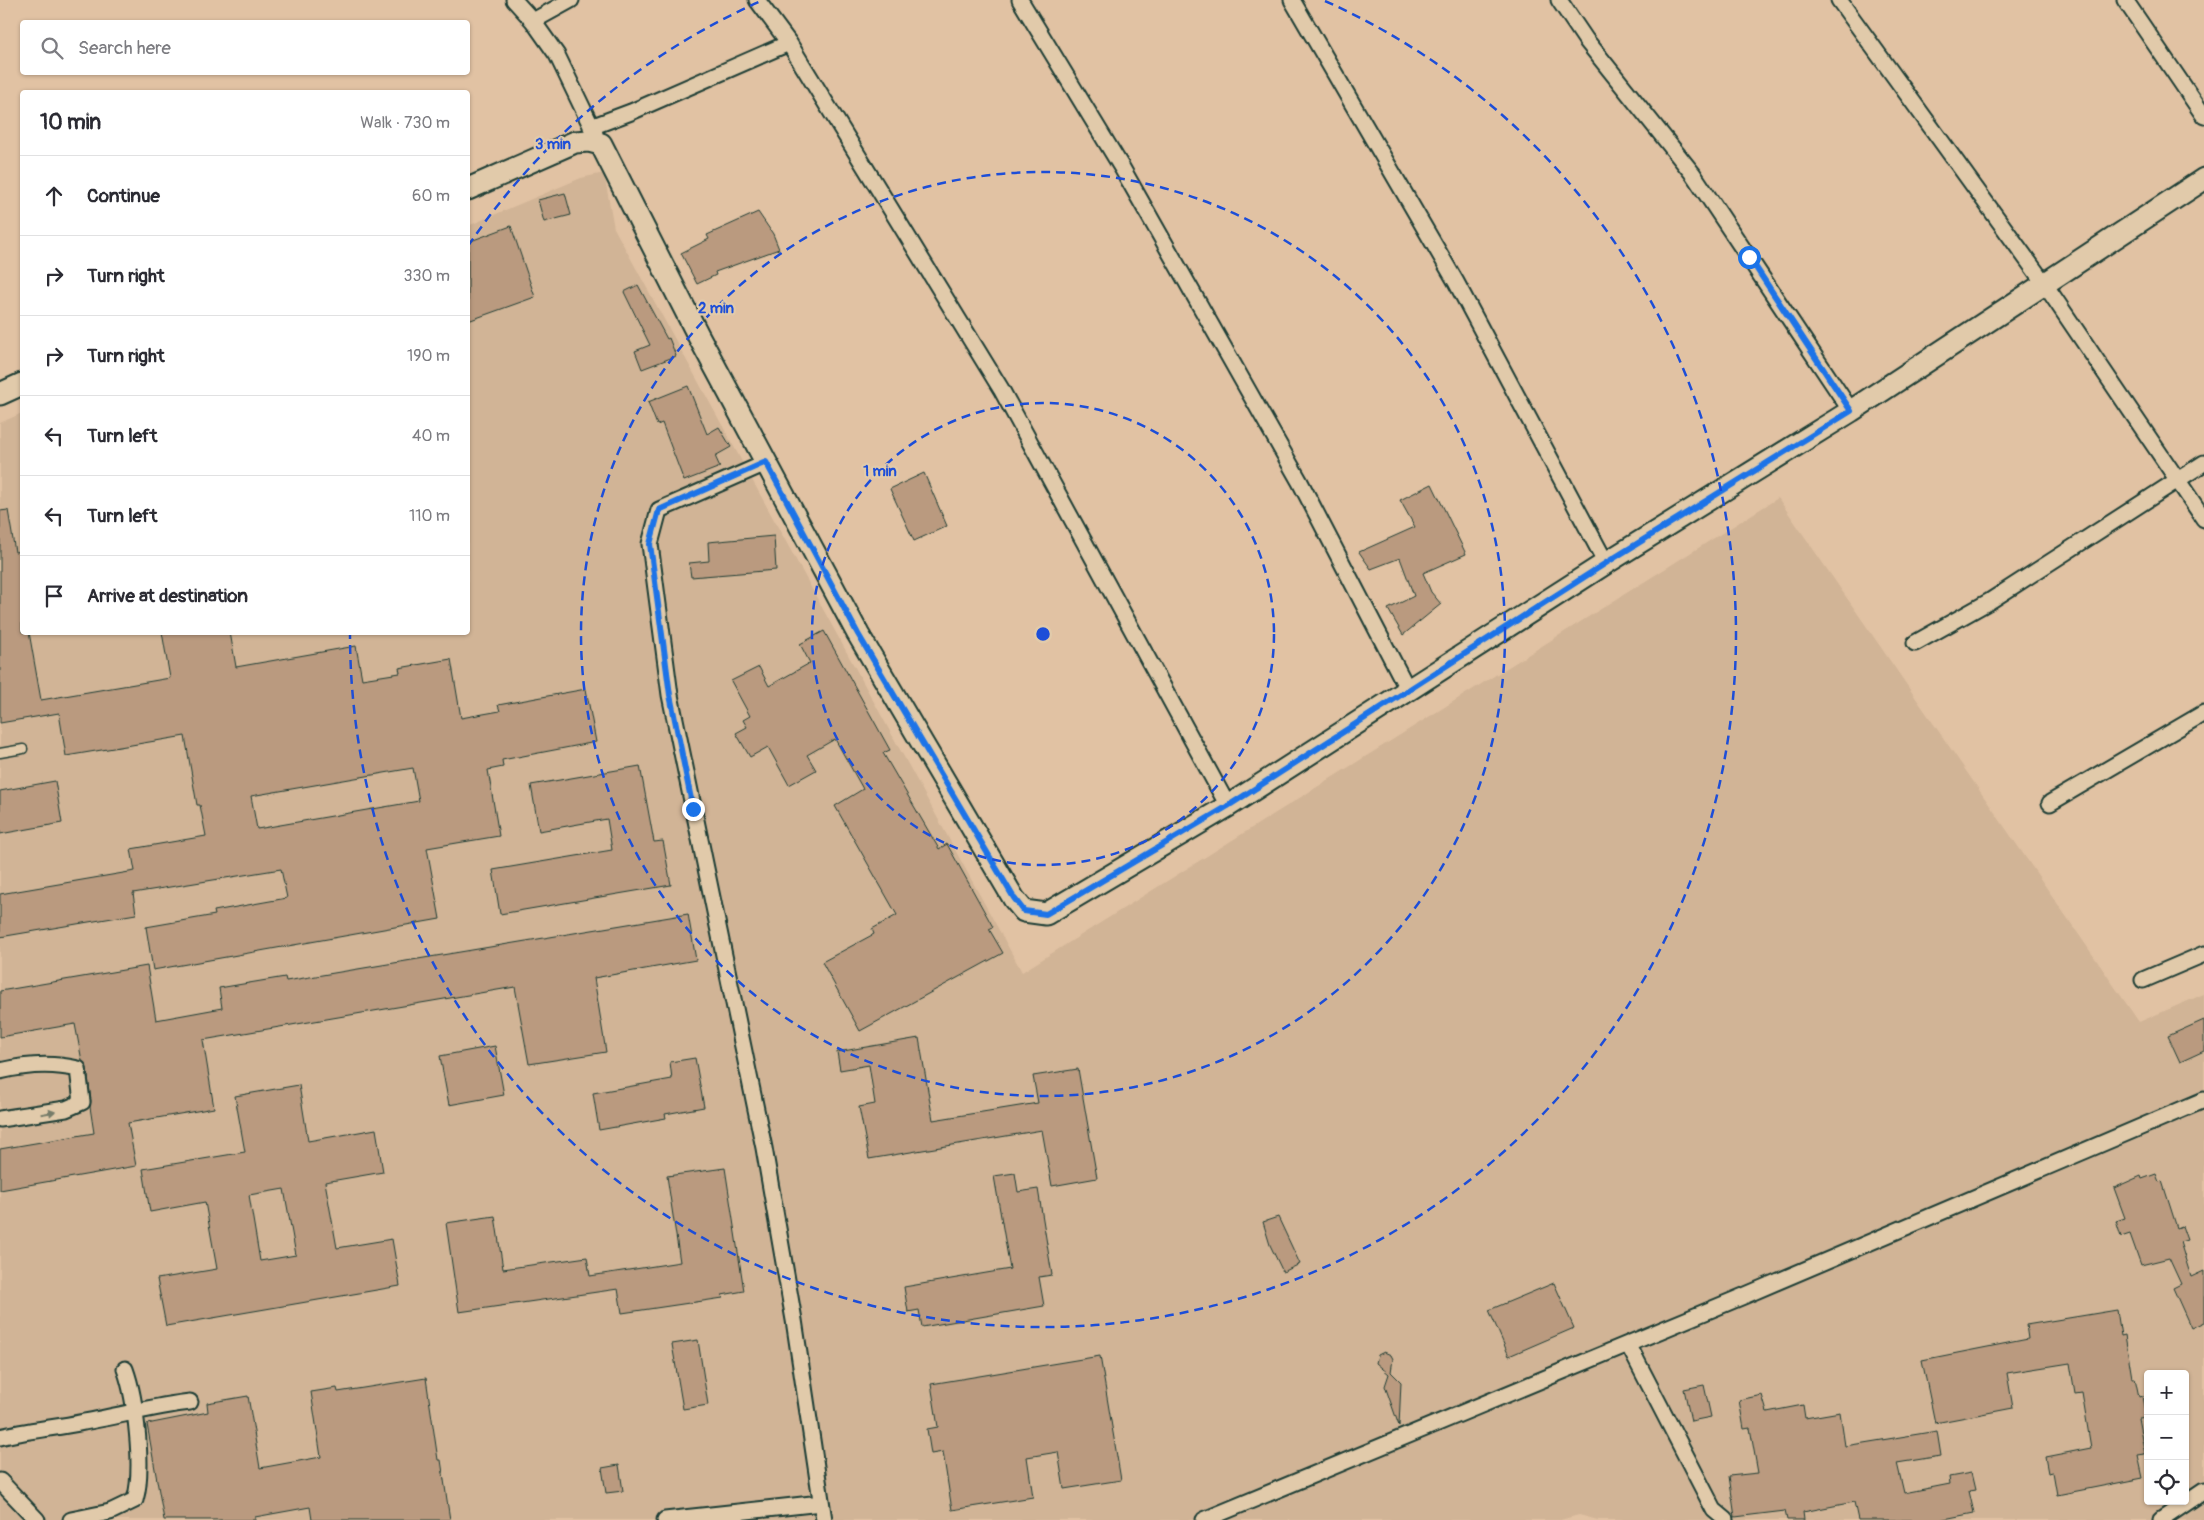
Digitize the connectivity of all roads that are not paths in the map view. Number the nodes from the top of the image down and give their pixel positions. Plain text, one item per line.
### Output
1 (514, 0) edge
2 (571, 0) edge
3 (757, 0) edge
4 (1020, 0) edge
5 (1292, 0) edge
6 (1559, 0) edge
7 (1839, 0) edge
8 (2125, 0) edge
9 (532, 21) junction
10 (789, 43) junction
11 (2204, 116) edge
12 (596, 135) junction
13 (2204, 179) edge
14 (470, 188) edge
15 (2044, 283) junction
16 (20, 385) edge
17 (0, 394) edge
18 (1851, 411) junction
19 (766, 462) junction
20 (2204, 463) edge
21 (2177, 481) junction
22 (2204, 519) edge
23 (1606, 563) junction
24 (1915, 643) dead end
25 (1408, 690) junction
26 (2204, 713) edge
27 (23, 749) dead end
28 (0, 753) edge
29 (2050, 804) dead end
30 (1228, 806) junction
31 (2204, 954) edge
32 (2143, 980) dead end
33 (0, 1071) edge
34 (2204, 1100) edge
35 (0, 1119) edge
36 (1628, 1344) junction
37 (125, 1369) dead end
38 (190, 1402) dead end
39 (134, 1410) junction
40 (0, 1437) edge
41 (0, 1481) edge
42 (2204, 1491) edge
43 (821, 1503) junction
44 (1716, 1515) edge
45 (37, 1520) edge
46 (70, 1520) edge
47 (665, 1520) edge
48 (824, 1520) edge
49 (1204, 1520) edge
50 (1726, 1520) edge
51 (2161, 1520) edge

1 - 9 street
2 - 9 street
3 - 10 street
4 - 25 street
5 - 23 street
6 - 18 street
7 - 15 street
8 - 11 street
9 - 12 street
10 - 12 street
10 - 30 street
12 - 14 main road
12 - 19 main road
13 - 15 main road
15 - 18 main road
15 - 21 street
16 - 17 main road
18 - 23 main road
19 - 30 main road
19 - 43 street
20 - 21 street
21 - 22 street
21 - 24 street
23 - 25 main road
25 - 30 main road
26 - 29 street
27 - 28 lane
31 - 32 street
35 -> 33 street
34 - 36 street
36 - 44 street
36 - 49 street
37 - 39 street
38 - 39 street
39 - 40 street
39 - 46 street
41 - 45 street
42 - 51 street
43 - 47 street
43 - 48 street
44 - 50 street

